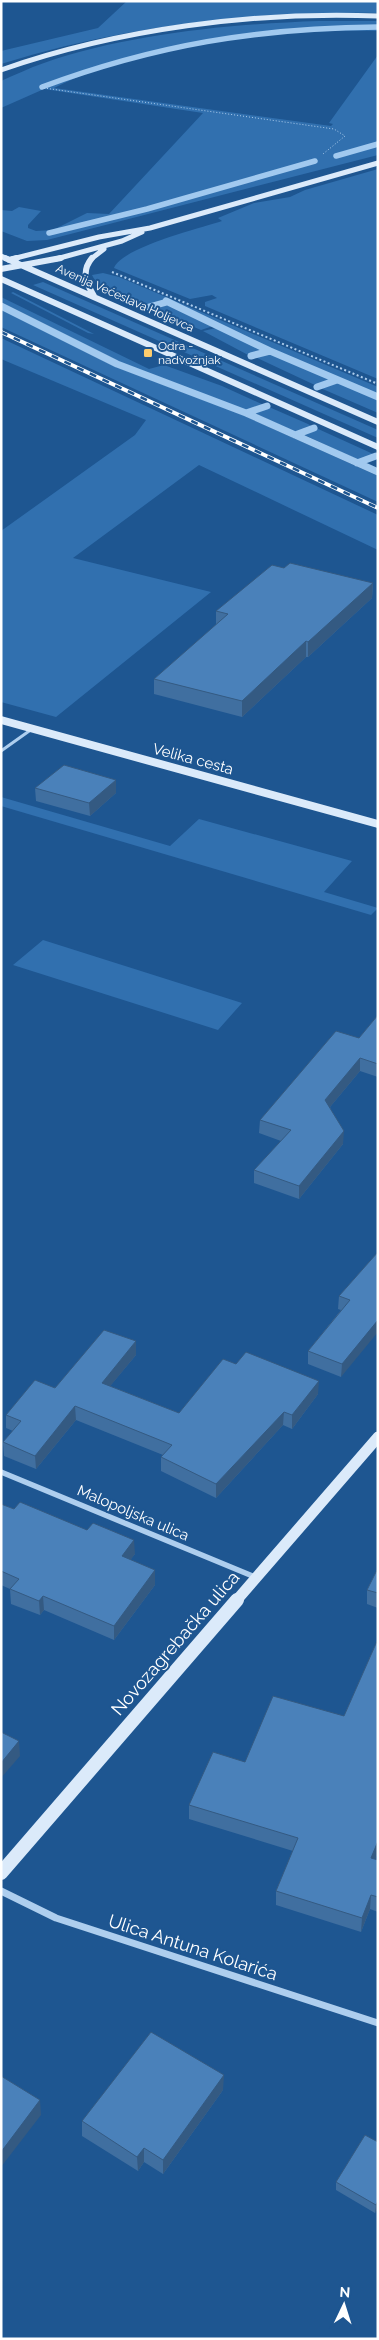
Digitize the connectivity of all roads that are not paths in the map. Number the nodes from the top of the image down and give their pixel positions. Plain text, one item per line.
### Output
1 (378, 16) edge
2 (1, 70) edge
3 (378, 163) edge
4 (150, 228) junction
5 (113, 244) junction
6 (1, 256) edge
7 (10, 259) junction
8 (1, 262) edge
9 (25, 266) junction
10 (1, 269) edge
11 (1, 279) edge
12 (94, 296) junction
13 (378, 422) edge
14 (378, 447) edge
15 (1, 720) edge
16 (32, 729) junction
17 (1, 751) edge
18 (378, 824) edge
19 (378, 1437) edge
20 (1, 1472) edge
21 (255, 1577) junction
22 (1, 1873) edge
23 (1, 1891) edge
24 (378, 2023) edge

1 - 2 main road
3 - 4 main road
4 - 5 main road
4 - 7 main road
5 - 9 main road
5 - 12 main road
6 - 7 main road, Avenija Većeslava Holjevca
7 - 8 main road
7 - 9 main road, Avenija Većeslava Holjevca
9 - 10 main road
9 - 12 main road, Avenija Većeslava Holjevca
11 - 14 main road
12 - 13 main road, Avenija Većeslava Holjevca
15 - 16 main road, Velika cesta
16 - 17 lane
16 - 18 main road, Velika cesta
19 - 21 main road, Novozagrebačka ulica
20 - 21 street, Malopoljska ulica
21 - 22 main road, Novozagrebačka ulica
23 - 24 street, Ulica Antuna Kolarića

